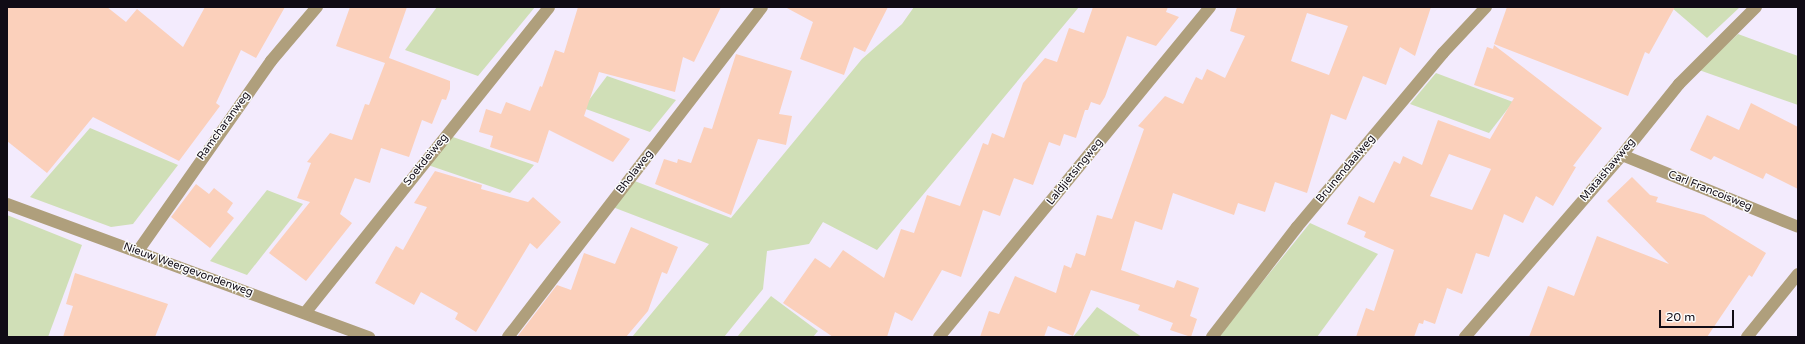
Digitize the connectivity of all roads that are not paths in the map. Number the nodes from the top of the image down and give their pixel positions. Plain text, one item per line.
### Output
1 (317, 7) edge
2 (549, 7) edge
3 (762, 7) edge
4 (1210, 7) edge
5 (1486, 7) edge
6 (1756, 7) edge
7 (1622, 155) junction
8 (7, 204) edge
9 (1798, 227) edge
10 (138, 251) junction
11 (1798, 274) edge
12 (305, 313) junction
13 (369, 337) edge
14 (508, 337) edge
15 (939, 337) edge
16 (1212, 337) edge
17 (1465, 337) edge
18 (1747, 337) edge

1 - 10 street, Ramcharanweg
2 - 12 street, Soekdeiweg
3 - 14 street, Bholaweg
4 - 15 street, Laldjietsingweg
5 - 16 street, Bruinendaalweg
6 - 7 street, Mataishawweg
7 - 9 street, Carl Francoisweg
7 - 17 street, Mataishawweg
8 - 10 street, Nieuw Weergevondenweg
10 - 12 street, Nieuw Weergevondenweg
11 - 18 street
12 - 13 street, Nieuw Weergevondenweg

